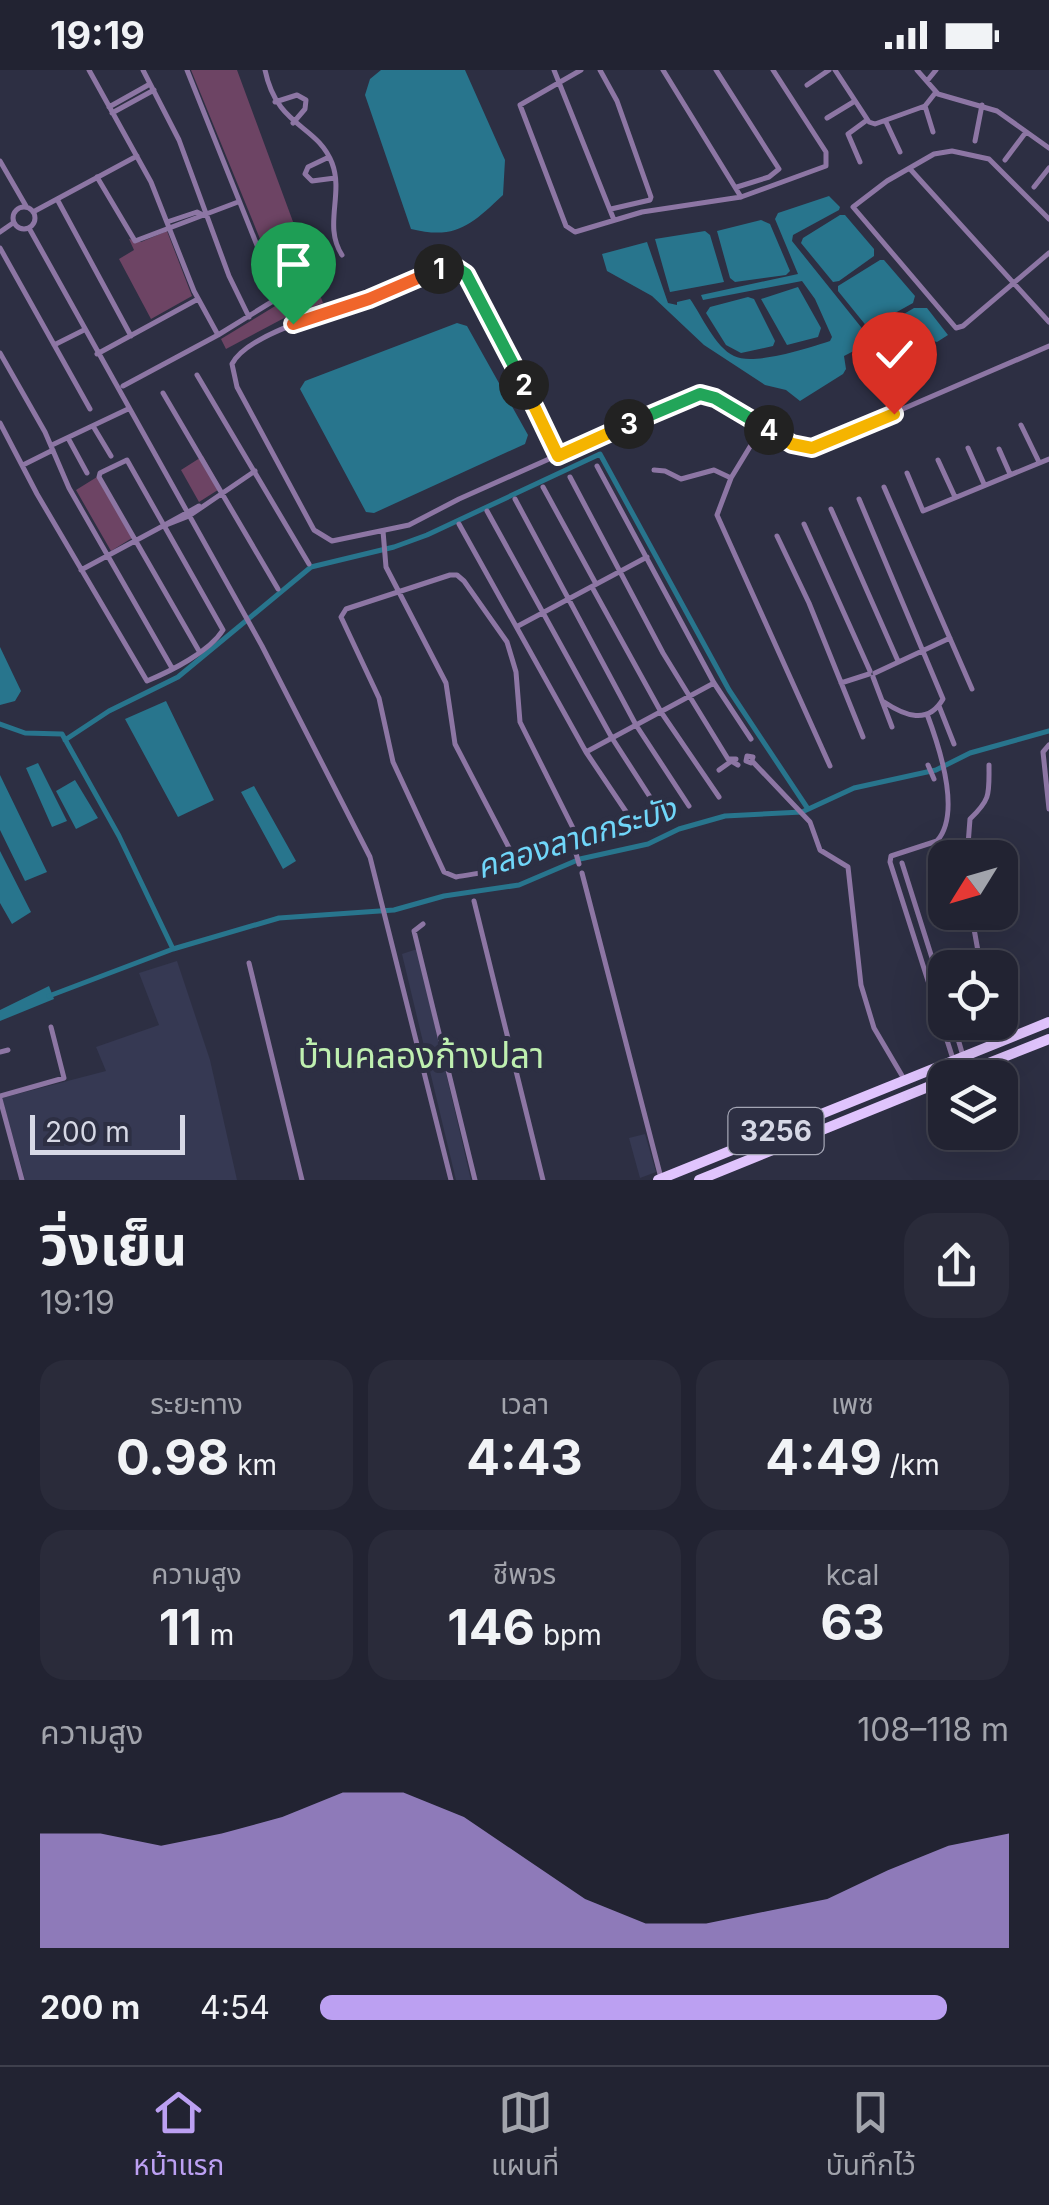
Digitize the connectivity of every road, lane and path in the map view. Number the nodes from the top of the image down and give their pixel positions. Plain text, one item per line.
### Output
1 (89, 70) edge
2 (143, 70) edge
3 (187, 70) edge
4 (264, 70) edge
5 (554, 70) edge
6 (581, 70) edge
7 (600, 70) edge
8 (662, 70) edge
9 (716, 70) edge
10 (773, 70) edge
11 (917, 70) edge
12 (936, 70) edge
13 (836, 71) edge
14 (927, 81) junction
15 (561, 82) junction
16 (807, 84) dead end
17 (152, 87) junction
18 (936, 92) junction
19 (855, 101) junction
20 (275, 102) junction
21 (982, 105) junction
22 (924, 106) junction
23 (111, 110) junction
24 (827, 118) dead end
25 (867, 120) junction
26 (886, 122) junction
27 (293, 123) junction
28 (933, 132) dead end
29 (1026, 132) junction
30 (975, 141) dead end
31 (1049, 148) edge
32 (900, 152) dead end
33 (137, 156) junction
34 (329, 157) junction
35 (1005, 160) dead end
36 (0, 161) edge
37 (860, 162) dead end
38 (1049, 168) edge
39 (912, 170) junction
40 (98, 177) junction
41 (336, 178) junction
42 (737, 187) junction
43 (1034, 187) dead end
44 (742, 197) junction
45 (57, 199) junction
46 (238, 202) junction
47 (611, 209) junction
48 (30, 210) junction
49 (204, 213) junction
50 (1049, 219) edge
51 (614, 220) junction
52 (14, 223) junction
53 (168, 225) junction
54 (29, 228) junction
55 (0, 232) edge
56 (0, 248) edge
57 (1049, 253) edge
58 (342, 255) dead end
59 (1014, 283) junction
60 (198, 299) junction
61 (249, 317) junction
62 (1049, 322) edge
63 (84, 330) junction
64 (218, 335) junction
65 (131, 336) junction
66 (54, 345) junction
67 (1049, 346) edge
68 (0, 353) edge
69 (96, 354) junction
70 (874, 366) dead end
71 (198, 376) dead end
72 (123, 386) dead end
73 (164, 393) dead end
74 (128, 408) junction
75 (90, 410) dead end
76 (894, 414) junction
77 (0, 423) edge
78 (1022, 424) dead end
79 (93, 426) junction
80 (762, 427) junction
81 (68, 438) junction
82 (52, 448) junction
83 (968, 448) dead end
84 (999, 448) dead end
85 (111, 456) dead end
86 (558, 456) junction
87 (1049, 459) edge
88 (938, 460) dead end
89 (1039, 462) junction
90 (22, 465) junction
91 (597, 466) dead end
92 (654, 470) dead end
93 (255, 472) junction
94 (87, 473) dead end
95 (907, 473) dead end
96 (1010, 474) junction
97 (570, 477) dead end
98 (731, 478) junction
99 (984, 484) junction
100 (884, 487) dead end
101 (543, 488) dead end
102 (224, 492) junction
103 (955, 497) junction
104 (515, 499) dead end
105 (859, 499) dead end
106 (487, 510) dead end
107 (830, 510) dead end
108 (187, 513) junction
109 (458, 524) dead end
110 (804, 524) dead end
111 (162, 526) junction
112 (383, 532) junction
113 (777, 536) dead end
114 (137, 540) junction
115 (108, 555) junction
116 (646, 557) junction
117 (308, 564) dead end
118 (81, 570) junction
119 (620, 572) junction
120 (594, 585) junction
121 (278, 590) dead end
122 (400, 591) junction
123 (569, 598) junction
124 (543, 612) junction
125 (518, 626) junction
126 (950, 638) junction
127 (922, 650) junction
128 (199, 651) junction
129 (898, 660) junction
130 (172, 668) junction
131 (872, 674) junction
132 (714, 682) junction
133 (841, 683) junction
134 (972, 689) dead end
135 (689, 697) junction
136 (884, 702) junction
137 (939, 706) junction
138 (662, 712) junction
139 (927, 714) junction
140 (636, 725) junction
141 (892, 727) dead end
142 (612, 738) junction
143 (863, 738) dead end
144 (750, 739) dead end
145 (954, 744) dead end
146 (1049, 746) edge
147 (586, 752) junction
148 (740, 761) junction
149 (928, 765) dead end
150 (990, 765) dead end
151 (830, 766) dead end
152 (719, 770) dead end
153 (1047, 775) edge
154 (934, 778) dead end
155 (719, 797) dead end
156 (689, 806) dead end
157 (1049, 810) edge
158 (661, 814) dead end
159 (634, 825) dead end
160 (969, 840) edge
161 (575, 850) dead end
162 (902, 862) dead end
163 (579, 864) dead end
164 (518, 865) junction
165 (582, 873) dead end
166 (474, 901) dead end
167 (423, 924) dead end
168 (930, 950) edge
169 (249, 963) dead end
170 (1049, 1022) edge
171 (51, 1028) dead end
172 (1049, 1038) edge
173 (955, 1040) edge
174 (993, 1040) edge
175 (994, 1043) junction
176 (8, 1050) dead end
177 (0, 1052) edge
178 (958, 1058) junction
179 (995, 1060) edge
180 (899, 1081) junction
181 (928, 1087) edge
182 (0, 1098) edge
183 (900, 1098) junction
184 (660, 1179) edge
185 (22, 1180) edge
186 (302, 1180) edge
187 (451, 1180) edge
188 (474, 1180) edge
189 (543, 1180) edge
190 (699, 1180) edge

1 - 23 street
2 - 17 street
3 - 46 street
4 - 20 street
5 - 15 street
6 - 15 street
7 - 47 street
8 - 42 street
9 - 42 street
10 - 44 street
11 - 14 street
12 - 14 street
13 - 16 street
13 - 19 street
14 - 18 street
15 - 47 street
15 - 51 street
17 - 23 street
17 - 49 street
18 - 21 street
18 - 22 street
19 - 24 street
19 - 25 street
20 - 27 street
20 - 27 street
21 - 29 street
21 - 30 street
22 - 26 street
22 - 28 street
23 - 33 street
25 - 26 street
25 - 37 street
26 - 32 street
27 - 34 street
29 - 31 street
29 - 35 street
33 - 40 street
33 - 53 street
34 - 41 street
34 - 41 street
36 - 48 street
38 - 43 street
39 - 50 street
39 - 59 street
39 - 59 street
40 - 45 street
40 - 53 street
41 - 58 street
42 - 44 street
44 - 51 street
45 - 48 street
45 - 65 street
46 - 49 street
46 - 61 street
47 - 51 street
48 - 52 street
48 - 54 street
49 - 53 street
49 - 61 street
52 - 54 street
52 - 55 street
53 - 60 street
54 - 63 street
56 - 66 street
57 - 59 street
59 - 62 street
60 - 64 street
60 - 65 street
61 - 64 street
63 - 66 street
63 - 69 street
64 - 72 street
65 - 69 street
66 - 75 street
67 - 76 street
68 - 82 street
69 - 74 street
70 - 76 street
71 - 93 street
73 - 102 street
74 - 79 street
74 - 108 street
76 - 80 street
77 - 90 street
78 - 89 street
79 - 81 street
79 - 85 street
80 - 86 street
80 - 98 street
81 - 82 street
81 - 94 street
82 - 90 street
82 - 115 street
83 - 99 street
84 - 96 street
86 - 112 street
86 - 112 street
87 - 89 street
88 - 103 street
89 - 96 street
90 - 118 street
91 - 116 street
92 - 98 street
93 - 102 street
93 - 117 street
95 - 103 street
96 - 99 street
97 - 119 street
98 - 151 street
99 - 103 street
100 - 126 street
101 - 120 street
102 - 108 street
102 - 121 street
104 - 123 street
105 - 127 street
106 - 124 street
107 - 129 street
108 - 111 street
108 - 187 street
109 - 125 street
110 - 131 street
111 - 114 street
111 - 114 street
111 - 128 street
112 - 122 street
113 - 133 street
114 - 115 street
114 - 128 street
115 - 118 street
115 - 130 street
116 - 119 street
116 - 132 street
118 - 130 street
119 - 120 street
119 - 135 street
120 - 123 street
120 - 138 street
122 - 164 street
122 - 164 street
122 - 164 street
123 - 124 street
123 - 140 street
124 - 125 street
124 - 142 street
125 - 147 street
126 - 127 street
126 - 134 street
127 - 129 street
127 - 137 street
128 - 130 street
129 - 131 street
131 - 133 street
131 - 136 street
132 - 135 street
132 - 144 street
133 - 143 street
135 - 138 street
135 - 148 street
136 - 139 street
136 - 141 street
137 - 139 street
137 - 145 street
138 - 140 street
138 - 155 street
139 - 178 street
140 - 142 street
140 - 156 street
142 - 147 street
142 - 158 street
146 - 153 street
147 - 159 street
148 - 152 street
148 - 180 street
149 - 154 street
150 - 160 street
153 - 157 street
161 - 163 street
162 - 168 street
165 - 184 street
166 - 189 street
167 - 188 street
169 - 186 street
170 - 175 main road, 3256
171 - 182 street
172 - 179 main road, 3256
173 - 178 street
174 - 175 street
175 - 178 main road, 3256
176 - 177 street
178 - 180 main road, 3256
180 - 183 main road
180 - 184 main road, 3256
181 - 183 main road, 3256
182 - 185 street
183 - 190 main road, 3256

